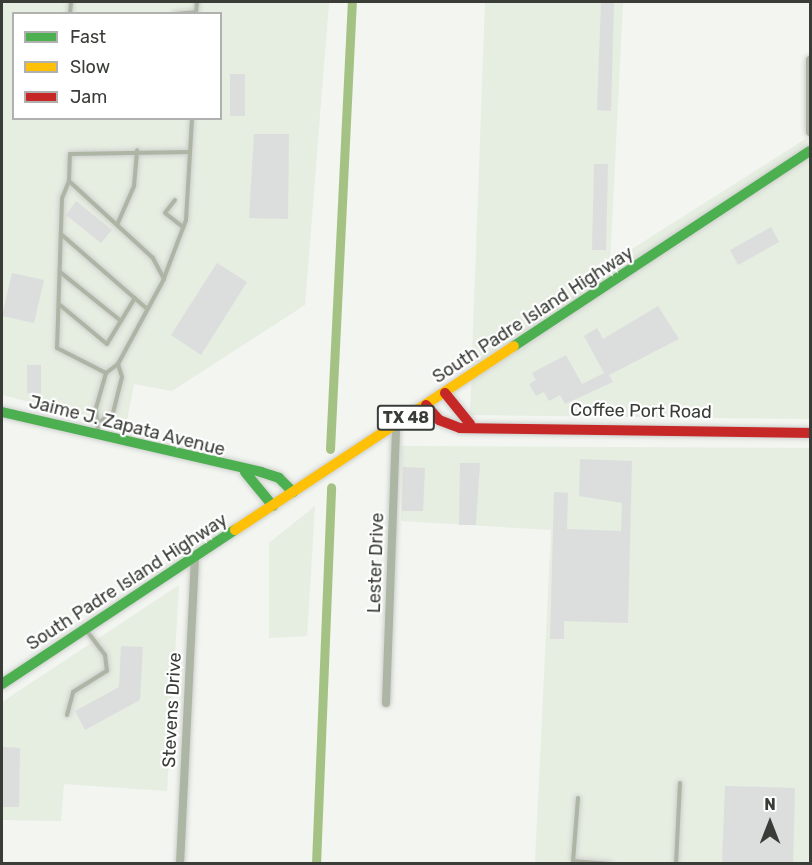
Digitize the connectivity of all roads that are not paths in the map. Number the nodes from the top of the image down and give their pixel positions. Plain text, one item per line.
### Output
1 (810, 60) edge
2 (192, 120) edge
3 (810, 132) edge
4 (137, 150) junction
5 (810, 151) edge
6 (190, 152) junction
7 (69, 181) junction
8 (175, 200) dead end
9 (117, 225) junction
10 (183, 227) junction
11 (61, 235) junction
12 (60, 271) junction
13 (164, 279) junction
14 (135, 298) junction
15 (60, 305) junction
16 (146, 308) junction
17 (121, 321) junction
18 (118, 364) junction
19 (106, 373) junction
20 (445, 393) junction
21 (426, 405) junction
22 (2, 412) edge
23 (101, 420) junction
24 (396, 424) junction
25 (470, 424) junction
26 (810, 433) edge
27 (97, 436) junction
28 (245, 472) junction
29 (293, 492) junction
30 (273, 506) junction
31 (195, 558) junction
32 (86, 629) junction
33 (2, 684) edge
34 (386, 703) dead end
35 (67, 716) dead end
36 (680, 783) dead end
37 (578, 798) dead end
38 (180, 864) edge
39 (611, 864) edge
40 (676, 864) edge

1 - 3 street
2 - 6 lane
4 - 6 lane
4 - 7 lane
4 - 9 lane
5 - 20 main road, South Padre Island Highway / TX 48
6 - 10 lane
7 - 9 lane
7 - 11 lane
8 - 10 lane
9 - 13 lane
10 - 13 lane
11 - 12 lane
11 - 14 lane
12 - 15 lane
12 - 17 lane
13 - 16 lane
14 - 16 lane
14 - 17 lane
15 - 17 lane
15 - 19 lane
16 - 18 lane
18 - 19 lane
18 - 23 lane
19 - 23 lane
20 - 21 main road, South Padre Island Highway / TX 48
20 - 25 main road
21 - 24 main road, South Padre Island Highway / TX 48
21 - 25 main road, Coffee Port Road
22 - 27 main road, Jaime J. Zapata Avenue
23 - 27 lane
24 - 29 main road, South Padre Island Highway / TX 48
24 - 34 street, Lester Drive
25 - 26 main road, Coffee Port Road
27 - 28 main road, Jaime J. Zapata Avenue
28 - 29 main road, Jaime J. Zapata Avenue
28 - 30 main road, Jaime J. Zapata Avenue
29 - 30 main road, South Padre Island Highway / TX 48
30 - 31 main road, South Padre Island Highway / TX 48
31 - 32 main road, South Padre Island Highway / TX 48
31 - 38 street, Stevens Drive
32 - 33 main road, South Padre Island Highway / TX 48
32 - 35 lane
36 - 40 lane
37 - 39 lane

